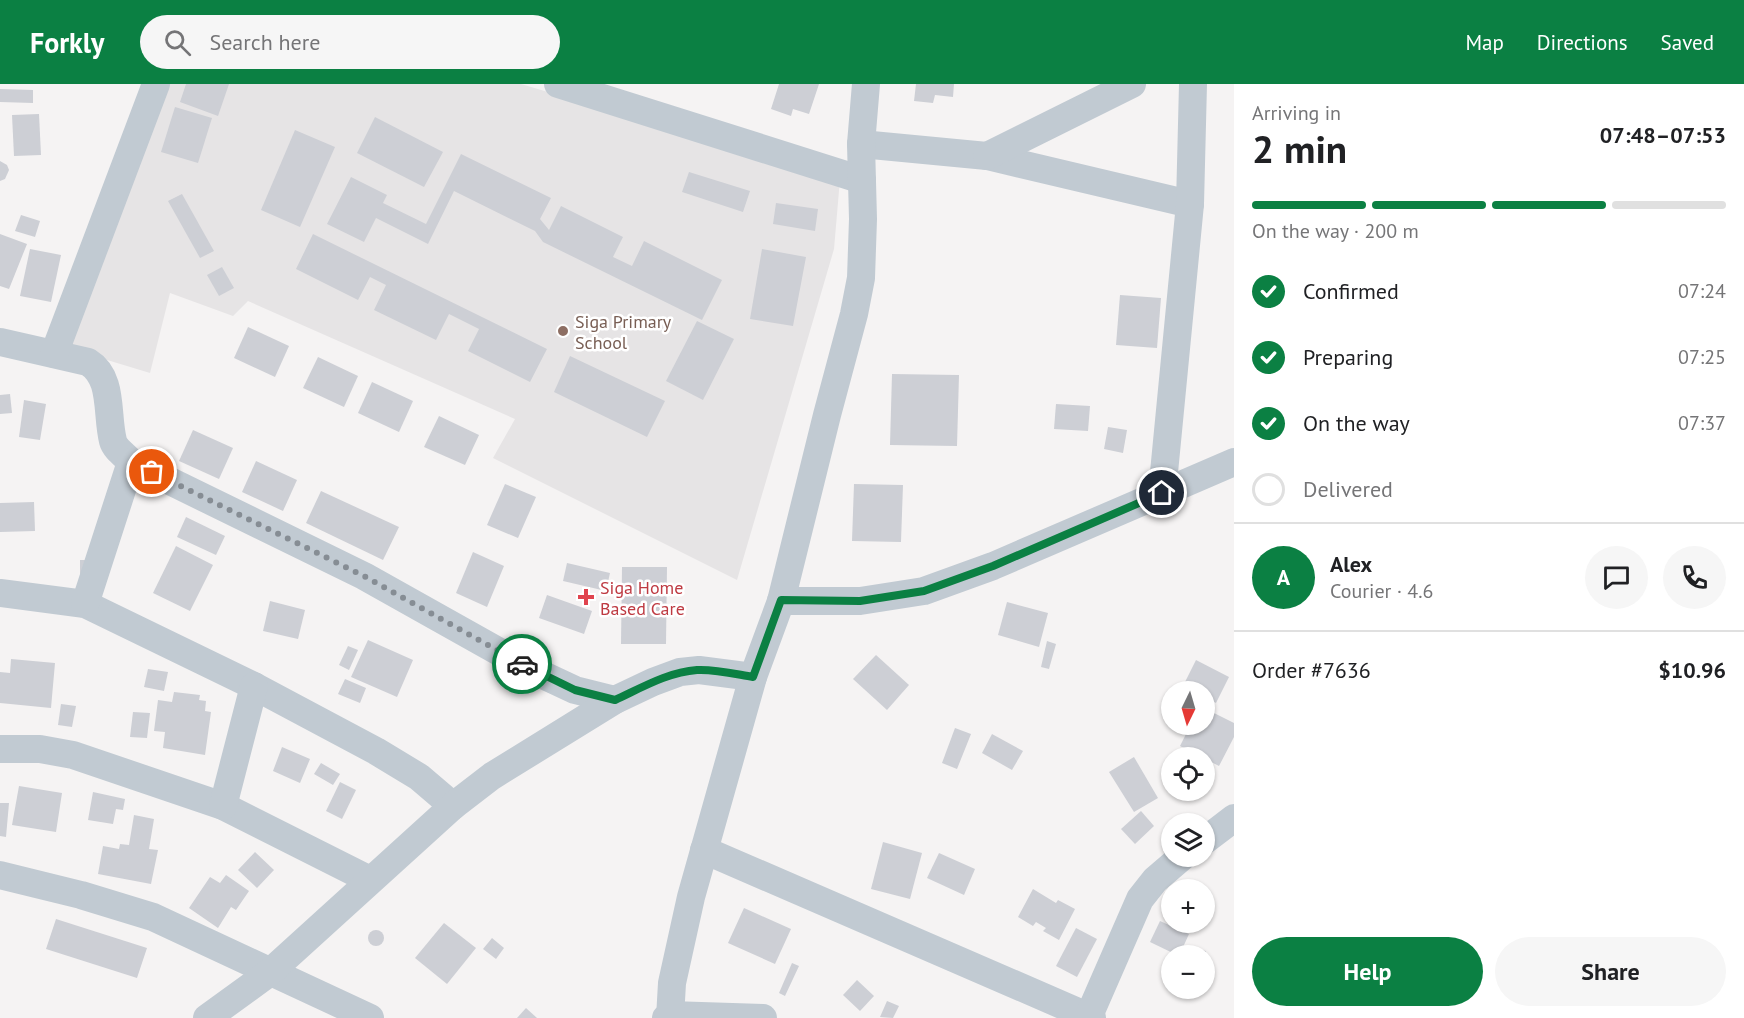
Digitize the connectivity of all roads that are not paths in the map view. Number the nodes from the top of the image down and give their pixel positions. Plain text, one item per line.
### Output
1 (156, 84) edge
2 (558, 84) edge
3 (866, 84) edge
4 (1132, 84) edge
5 (1193, 84) edge
6 (861, 144) junction
7 (987, 156) junction
8 (862, 180) junction
9 (1190, 204) junction
10 (0, 342) edge
11 (54, 354) junction
12 (131, 462) junction
13 (1234, 462) edge
14 (1162, 493) junction
15 (0, 593) edge
16 (781, 600) junction
17 (86, 604) junction
18 (753, 677) junction
19 (254, 686) junction
20 (615, 700) junction
21 (0, 748) edge
22 (223, 806) junction
23 (453, 806) junction
24 (1234, 818) edge
25 (1215, 832) edge
26 (704, 850) junction
27 (1170, 867) edge
28 (0, 875) edge
29 (370, 879) junction
30 (269, 973) junction
31 (669, 1017) edge
32 (207, 1018) edge
33 (370, 1018) edge
34 (763, 1018) edge
35 (1090, 1018) edge

1 - 11 street
2 - 8 street
3 - 6 street
4 - 7 street
5 - 9 street
6 - 7 street
6 - 8 street
7 - 9 street
8 - 16 street
9 - 14 street
10 - 11 street
11 - 12 street
12 - 17 street
12 - 20 street
13 - 14 street
14 - 16 street
15 - 17 street
16 - 18 street
17 - 19 street
18 - 20 street
18 - 26 street
19 - 22 street
19 - 23 street
20 - 23 street
21 - 22 street
22 - 29 street
23 - 29 street
24 - 25 street
26 - 31 street
26 - 35 street
27 - 35 street
28 - 30 street
29 - 30 street
30 - 32 street
30 - 33 street
31 - 34 street

